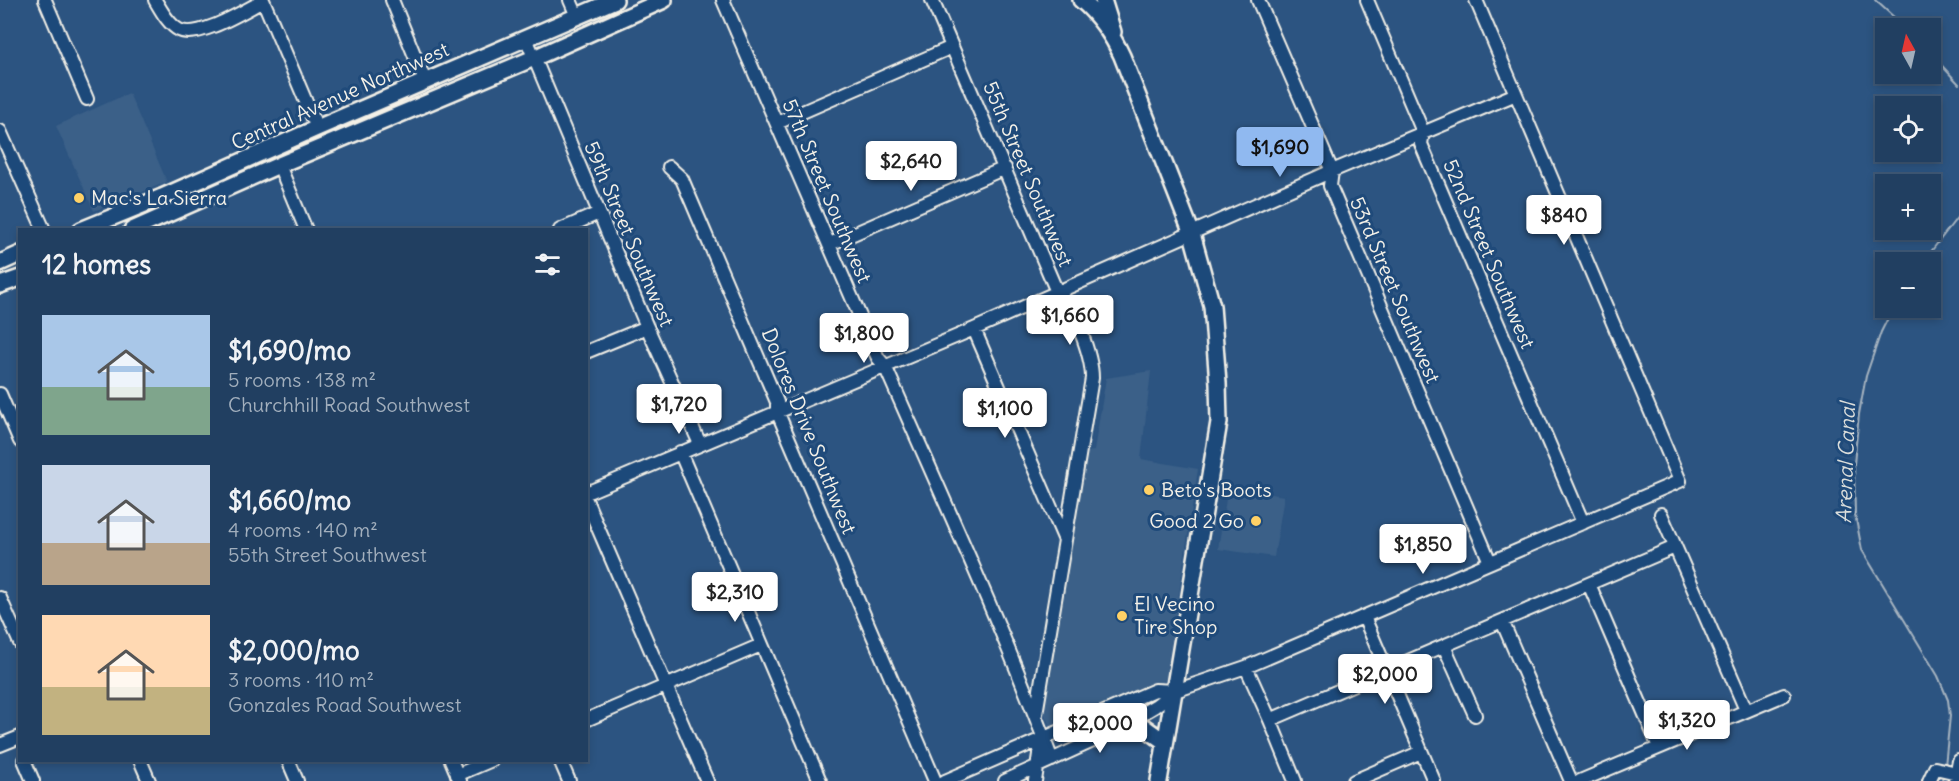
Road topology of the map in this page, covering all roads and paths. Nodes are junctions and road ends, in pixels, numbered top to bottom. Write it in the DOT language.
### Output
graph roads {
  1 [pos="45,0"];
  2 [pos="155,0"];
  3 [pos="392,0"];
  4 [pos="570,0"];
  5 [pos="615,0"];
  6 [pos="664,0"];
  7 [pos="723,0"];
  8 [pos="932,0"];
  9 [pos="1081,0"];
  10 [pos="1103,0"];
  11 [pos="1258,0"];
  12 [pos="1367,0"];
  13 [pos="1476,0"];
  14 [pos="263,1"];
  15 [pos="577,16"];
  16 [pos="526,38"];
  17 [pos="952,47"];
  18 [pos="1119,49"];
  19 [pos="534,58"];
  20 [pos="425,81"];
  21 [pos="1516,94"];
  22 [pos="87,99"];
  23 [pos="777,123"];
  24 [pos="317,128"];
  25 [pos="0,131"];
  26 [pos="1423,132"];
  27 [pos="279,165"];
  28 [pos="669,166"];
  29 [pos="1005,168"];
  30 [pos="1332,171"];
  31 [pos="599,213"];
  32 [pos="43,228"];
  33 [pos="86,228"];
  34 [pos="137,228"];
  35 [pos="305,228"];
  36 [pos="565,228"];
  37 [pos="1192,234"];
  38 [pos="830,244"];
  39 [pos="18,255"];
  40 [pos="0,262"];
  41 [pos="18,279"];
  42 [pos="0,285"];
  43 [pos="1057,292"];
  44 [pos="647,327"];
  45 [pos="974,328"];
  46 [pos="588,351"];
  47 [pos="885,366"];
  48 [pos="0,394"];
  49 [pos="777,411"];
  50 [pos="18,436"];
  51 [pos="700,444"];
  52 [pos="680,452"];
  53 [pos="588,491"];
  54 [pos="588,505"];
  55 [pos="1661,514"];
  56 [pos="1583,523"];
  57 [pos="1064,538"];
  58 [pos="1675,547"];
  59 [pos="1490,562"];
  60 [pos="1589,584"];
  61 [pos="0,598"];
  62 [pos="1364,616"];
  63 [pos="1502,621"];
  64 [pos="18,638"];
  65 [pos="761,645"];
  66 [pos="1444,646"];
  67 [pos="1245,667"];
  68 [pos="1386,670"];
  69 [pos="666,686"];
  70 [pos="1175,691"];
  71 [pos="1784,694"];
  72 [pos="1746,710"];
  73 [pos="1036,715"];
  74 [pos="1475,715"];
  75 [pos="588,719"];
  76 [pos="1270,720"];
  77 [pos="1123,725"];
  78 [pos="1042,740"];
  79 [pos="18,742"];
  80 [pos="1166,742"];
  81 [pos="0,745"];
  82 [pos="1659,747"];
  83 [pos="1421,752"];
  84 [pos="1052,760"];
  85 [pos="25,762"];
  86 [pos="141,762"];
  87 [pos="289,762"];
  88 [pos="452,762"];
  89 [pos="488,762"];
  90 [pos="561,762"];
  91 [pos="1038,768"];
  92 [pos="1956,772"];
  93 [pos="1291,777"];
  94 [pos="459,778"];
  95 [pos="33,781"];
  96 [pos="149,781"];
  97 [pos="297,781"];
  98 [pos="569,781"];
  99 [pos="707,781"];
  100 [pos="820,781"];
  101 [pos="935,781"];
  102 [pos="945,781"];
  103 [pos="1005,781"];
  104 [pos="1035,781"];
  105 [pos="1159,781"];
  106 [pos="1354,781"];
  107 [pos="1434,781"];
  108 [pos="1571,781"];
  109 [pos="1580,781"];
  110 [pos="1929,781"];
  1 -- 22 [label="street"];
  2 -- 14 [label="street"];
  3 -- 20 [label="street"];
  4 -- 15 [label="street"];
  5 -- 15 [label="main road, Central Avenue Northwest"];
  6 -- 19 [label="main road"];
  7 -- 23 [label="street, 57th Street Southwest"];
  8 -- 17 [label="street, 55th Street Southwest"];
  9 -- 18 [label="main road"];
  10 -- 18 [label="main road"];
  11 -- 30 [label="street, 53rd Street Southwest"];
  12 -- 26 [label="street, 52nd Street Southwest"];
  13 -- 21 [label="street"];
  14 -- 24 [label="street"];
  15 -- 16 [label="main road, Central Avenue Northwest"];
  16 -- 19 [label="street, 59th Street Southwest"];
  16 -- 20 [label="main road, Central Avenue Northwest"];
  17 -- 23 [label="street"];
  17 -- 29 [label="street, 55th Street Southwest"];
  18 -- 37 [label="main road"];
  19 -- 27 [label="main road"];
  19 -- 31 [label="street, 59th Street Southwest"];
  20 -- 24 [label="main road, Central Avenue Northwest"];
  21 -- 26 [label="street"];
  21 -- 56 [label="street"];
  23 -- 38 [label="street, 57th Street Southwest"];
  24 -- 33 [label="main road, Central Avenue Northwest"];
  25 -- 32 [label="street"];
  26 -- 30 [label="street"];
  26 -- 56 [label="street, 52nd Street Southwest"];
  27 -- 34 [label="main road"];
  27 -- 35 [label="street"];
  28 -- 49 [label="street, Dolores Drive Southwest"];
  29 -- 38 [label="street"];
  29 -- 43 [label="street, 55th Street Southwest"];
  30 -- 37 [label="street"];
  30 -- 59 [label="street, 53rd Street Southwest"];
  31 -- 36 [label="street"];
  31 -- 44 [label="street, 59th Street Southwest"];
  37 -- 43 [label="street"];
  37 -- 70 [label="main road"];
  38 -- 47 [label="street, 57th Street Southwest"];
  39 -- 40 [label="main road"];
  41 -- 42 [label="main road"];
  43 -- 45 [label="street"];
  43 -- 57 [label="street, 55th Street Southwest"];
  44 -- 46 [label="street"];
  44 -- 51 [label="street, 59th Street Southwest"];
  45 -- 47 [label="street"];
  45 -- 57 [label="street"];
  47 -- 49 [label="street"];
  47 -- 73 [label="street, 57th Street Southwest"];
  48 -- 50 [label="street"];
  49 -- 51 [label="street"];
  49 -- 101 [label="street, Dolores Drive Southwest"];
  51 -- 52 [label="street"];
  52 -- 53 [label="street"];
  52 -- 65 [label="street"];
  54 -- 69 [label="street"];
  55 -- 58 [label="street"];
  56 -- 59 [label="street"];
  57 -- 73 [label="street, 55th Street Southwest"];
  58 -- 60 [label="street"];
  58 -- 72 [label="street"];
  59 -- 62 [label="street"];
  60 -- 63 [label="street"];
  60 -- 82 [label="street"];
  61 -- 64 [label="street"];
  62 -- 67 [label="street"];
  62 -- 68 [label="street"];
  63 -- 66 [label="street"];
  63 -- 108 [label="street"];
  65 -- 69 [label="street"];
  65 -- 100 [label="street"];
  66 -- 68 [label="street"];
  66 -- 74 [label="street"];
  67 -- 70 [label="street"];
  67 -- 76 [label="street"];
  68 -- 76 [label="street"];
  68 -- 83 [label="street"];
  69 -- 75 [label="street"];
  69 -- 99 [label="street"];
  70 -- 77 [label="street"];
  70 -- 78 [label="street"];
  70 -- 80 [label="main road"];
  71 -- 72 [label="street"];
  72 -- 82 [label="street"];
  73 -- 78 [label="street, 57th Street Southwest"];
  76 -- 93 [label="street"];
  77 -- 80 [label="main road"];
  77 -- 84 [label="street"];
  78 -- 84 [label="street, 57th Street Southwest"];
  78 -- 91 [label="street"];
  78 -- 102 [label="street"];
  79 -- 81 [label="street"];
  80 -- 105 [label="main road"];
  82 -- 109 [label="street"];
  83 -- 106 [label="street"];
  83 -- 107 [label="street"];
  84 -- 91 [label="street"];
  85 -- 95 [label="street"];
  86 -- 96 [label="street"];
  87 -- 97 [label="street"];
  88 -- 94 [label="street"];
  89 -- 94 [label="street"];
  90 -- 98 [label="street"];
  91 -- 103 [label="street"];
  91 -- 104 [label="street"];
  92 -- 110 [label="street"];
}
